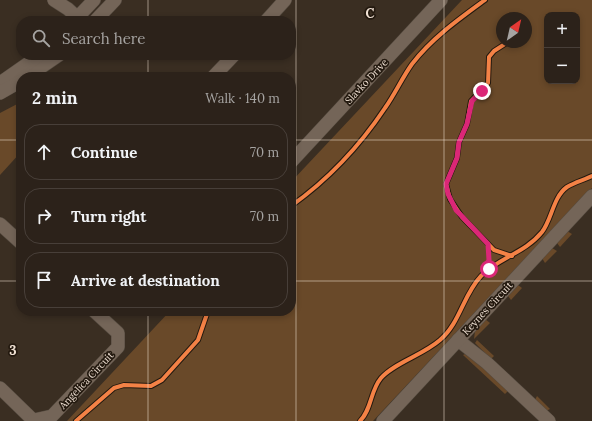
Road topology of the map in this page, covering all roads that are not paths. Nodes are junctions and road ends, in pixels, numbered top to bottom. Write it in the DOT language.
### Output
graph roads {
  1 [pos="54,0"];
  2 [pos="94,0"];
  3 [pos="115,0"];
  4 [pos="286,0"];
  5 [pos="441,0"];
  6 [pos="73,16"];
  7 [pos="80,16"];
  8 [pos="100,16"];
  9 [pos="271,16"];
  10 [pos="37,60"];
  11 [pos="51,60"];
  12 [pos="229,60"];
  13 [pos="29,72"];
  14 [pos="32,72"];
  15 [pos="218,72"];
  16 [pos="16,79"];
  17 [pos="16,82"];
  18 [pos="0,83"];
  19 [pos="0,92"];
  20 [pos="296,157"];
  21 [pos="592,196"];
  22 [pos="0,224"];
  23 [pos="16,234"];
  24 [pos="99,316"];
  25 [pos="460,337"];
  26 [pos="0,388"];
  27 [pos="34,420"];
  28 [pos="383,421"];
  29 [pos="549,421"];
  1 -- 6 [label="street"];
  2 -- 7 [label="street"];
  3 -- 8 [label="street"];
  4 -- 9 [label="street"];
  5 -- 20 [label="street, Slavko Drive"];
  10 -- 13 [label="street"];
  11 -- 14 [label="street"];
  12 -- 15 [label="street"];
  16 -- 18 [label="street"];
  17 -- 19 [label="street"];
  21 -- 25 [label="street, Keynes Circuit"];
  22 -- 23 [label="street"];
  24 -- 27 [label="street, Angelica Circuit"];
  25 -- 28 [label="street, Keynes Circuit"];
  25 -- 29 [label="street"];
  26 -- 27 [label="street"];
}
